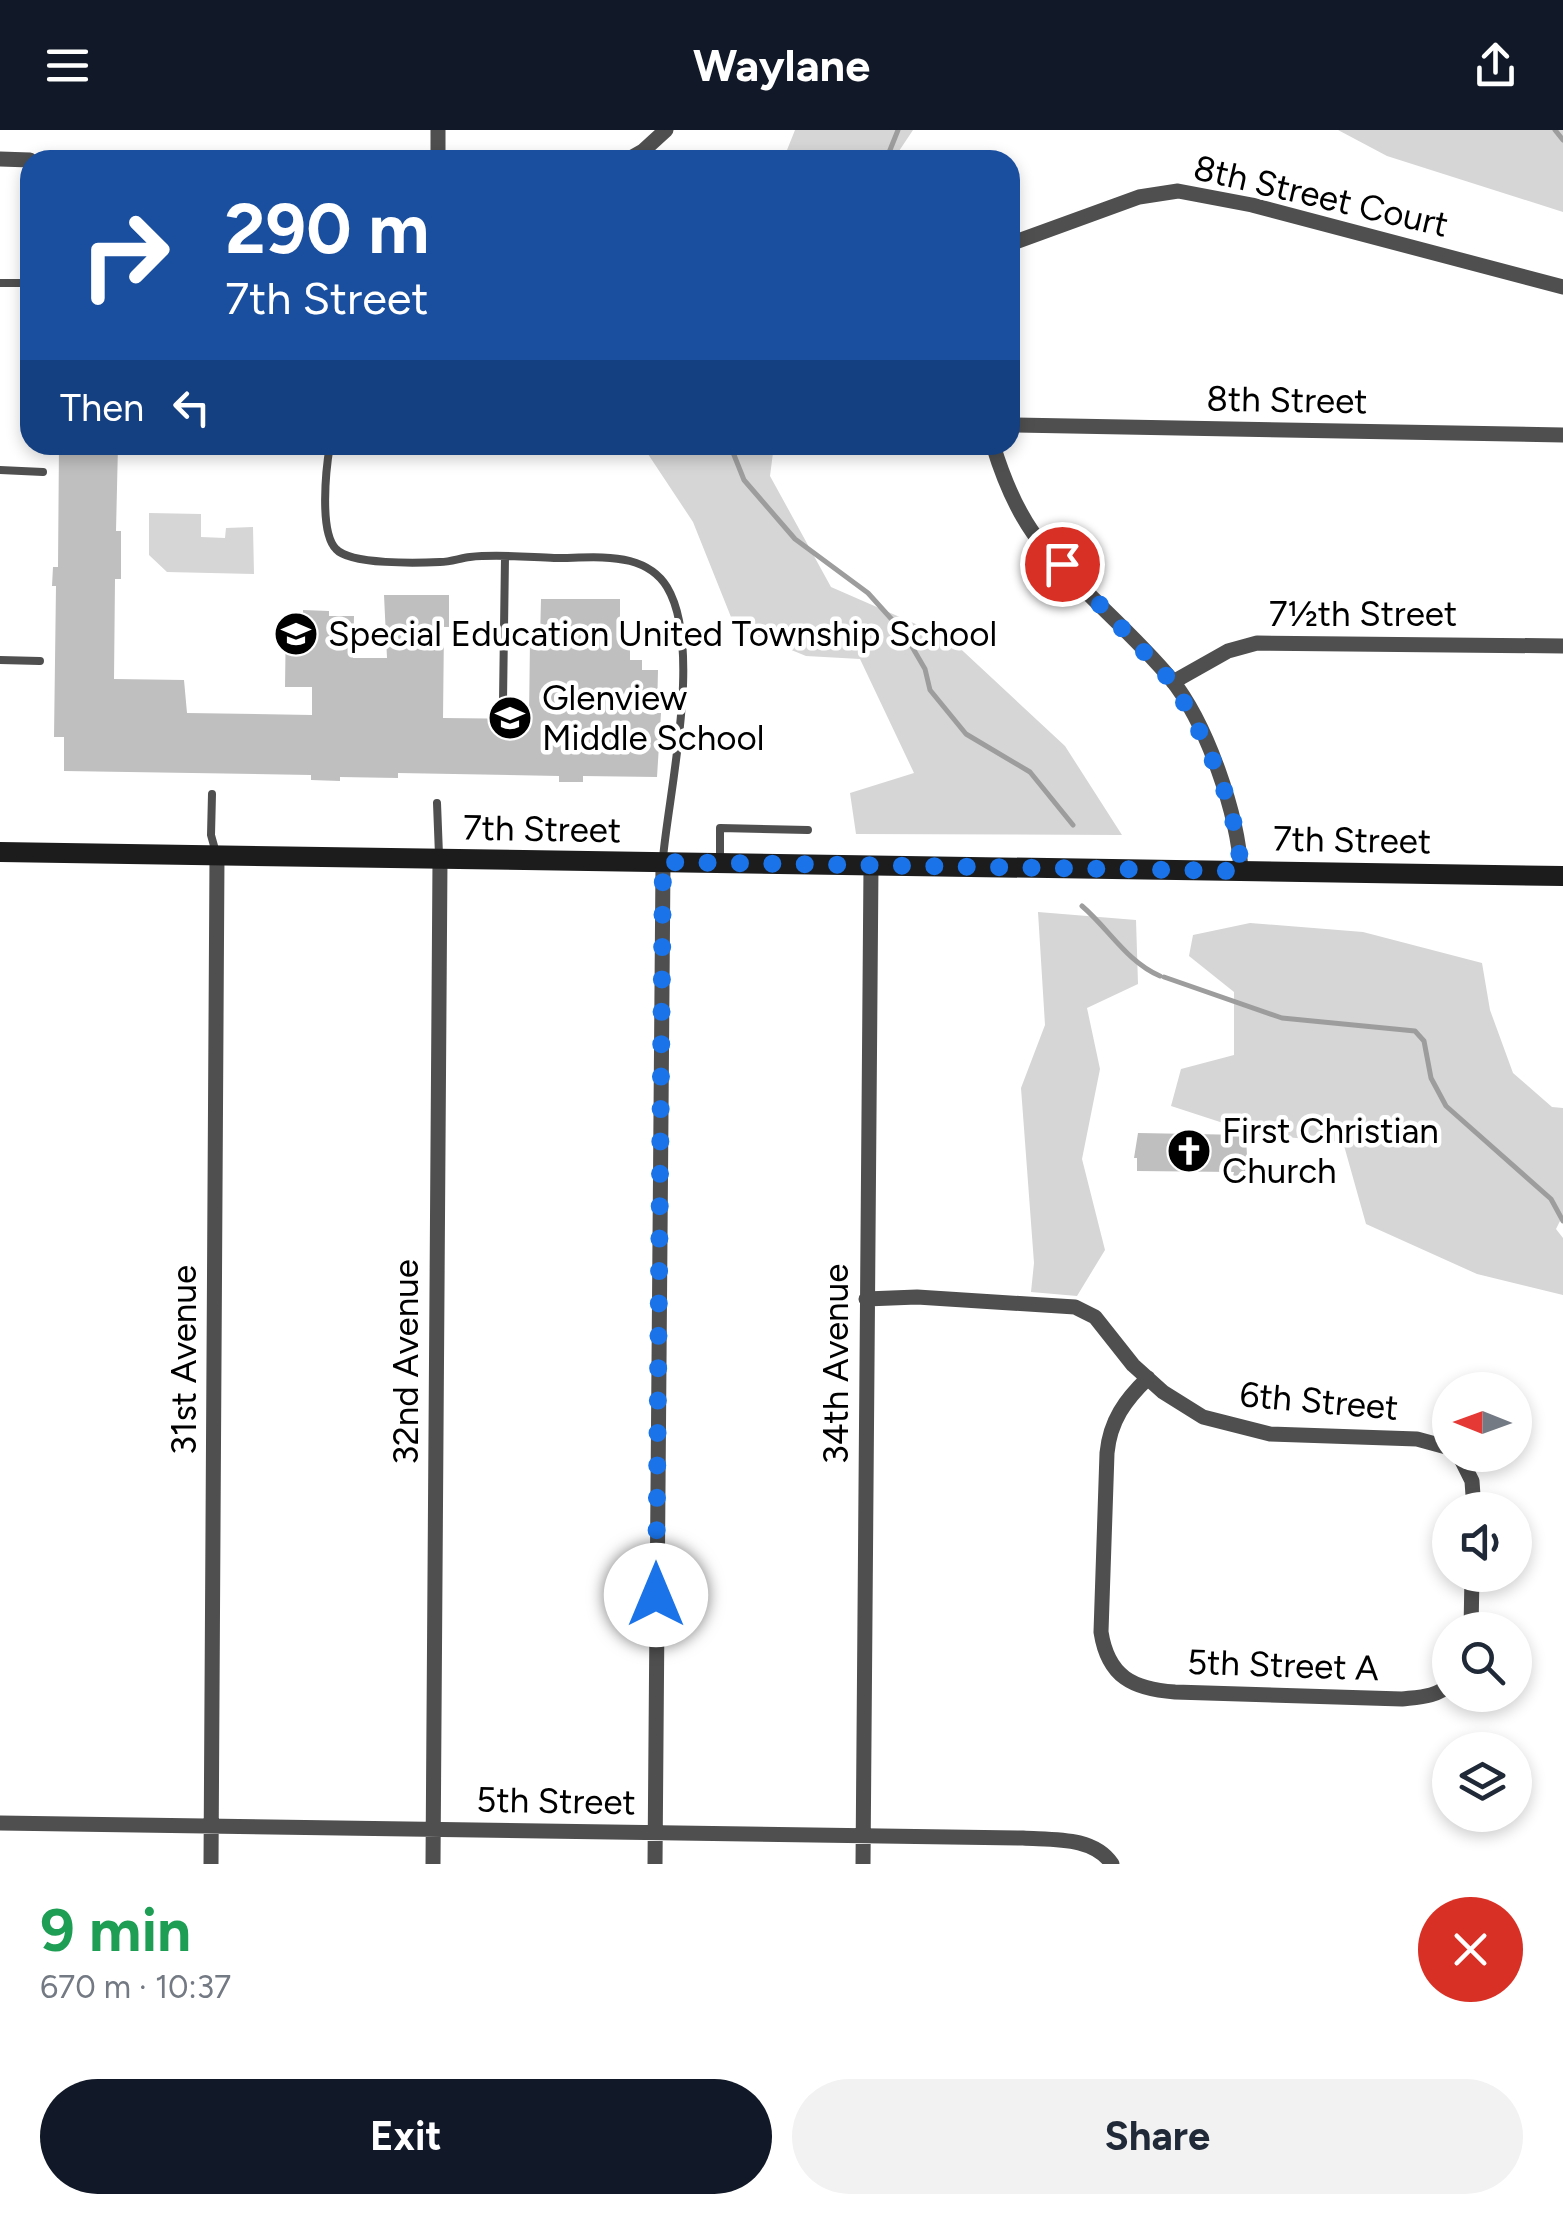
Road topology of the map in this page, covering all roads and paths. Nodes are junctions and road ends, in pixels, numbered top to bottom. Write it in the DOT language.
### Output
graph roads {
  1 [pos="666,130"];
  2 [pos="641,150"];
  3 [pos="1020,240"];
  4 [pos="1563,286"];
  5 [pos="1020,425"];
  6 [pos="1563,434"];
  7 [pos="330,455"];
  8 [pos="996,455"];
  9 [pos="0,470"];
  10 [pos="43,472"];
  11 [pos="506,557"];
  12 [pos="1563,646"];
  13 [pos="0,660"];
  14 [pos="40,661"];
  15 [pos="1172,682"];
  16 [pos="504,701"];
  17 [pos="212,794"];
  18 [pos="437,803"];
  19 [pos="808,830"];
  20 [pos="0,852"];
  21 [pos="217,856"];
  22 [pos="440,860"];
  23 [pos="663,862"];
  24 [pos="720,863"];
  25 [pos="870,865"];
  26 [pos="1241,871"];
  27 [pos="1563,876"];
  28 [pos="866,1299"];
  29 [pos="1148,1378"];
  30 [pos="1432,1443"];
  31 [pos="1432,1692"];
  32 [pos="0,1823"];
  33 [pos="211,1828"];
  34 [pos="433,1830"];
  35 [pos="656,1833"];
  36 [pos="863,1838"];
  37 [pos="1109,1860"];
  38 [pos="211,1864"];
  39 [pos="433,1864"];
  40 [pos="655,1864"];
  41 [pos="862,1864"];
  1 -- 2 [label="street"];
  3 -- 4 [label="street, 8th Street Court"];
  5 -- 6 [label="street, 8th Street"];
  7 -- 11 [label="lane"];
  8 -- 15 [label="street"];
  9 -- 10 [label="lane"];
  11 -- 16 [label="lane"];
  11 -- 23 [label="lane"];
  12 -- 15 [label="street, 7½th Street"];
  13 -- 14 [label="lane"];
  15 -- 26 [label="street"];
  17 -- 21 [label="lane"];
  18 -- 22 [label="lane"];
  19 -- 24 [label="lane"];
  20 -- 21 [label="main road, 7th Street"];
  21 -- 22 [label="main road, 7th Street"];
  21 -- 33 [label="street, 31st Avenue"];
  22 -- 23 [label="main road, 7th Street"];
  22 -- 34 [label="street, 32nd Avenue"];
  23 -- 24 [label="main road, 7th Street"];
  23 -- 35 [label="street"];
  24 -- 25 [label="main road, 7th Street"];
  25 -- 26 [label="main road, 7th Street"];
  25 -- 28 [label="street, 34th Avenue"];
  26 -- 27 [label="main road, 7th Street"];
  28 -- 29 [label="street, 6th Street"];
  28 -- 36 [label="street, 34th Avenue"];
  29 -- 30 [label="street, 6th Street"];
  29 -- 31 [label="street, 5th Street A"];
  32 -- 33 [label="street, 5th Street"];
  33 -- 34 [label="street, 5th Street"];
  33 -- 38 [label="street, 31st Avenue"];
  34 -- 35 [label="street, 5th Street"];
  34 -- 39 [label="street, 32nd Avenue"];
  35 -- 36 [label="street, 5th Street"];
  35 -- 40 [label="street"];
  36 -- 37 [label="street, 5th Street"];
  36 -- 41 [label="street, 34th Avenue"];
}
